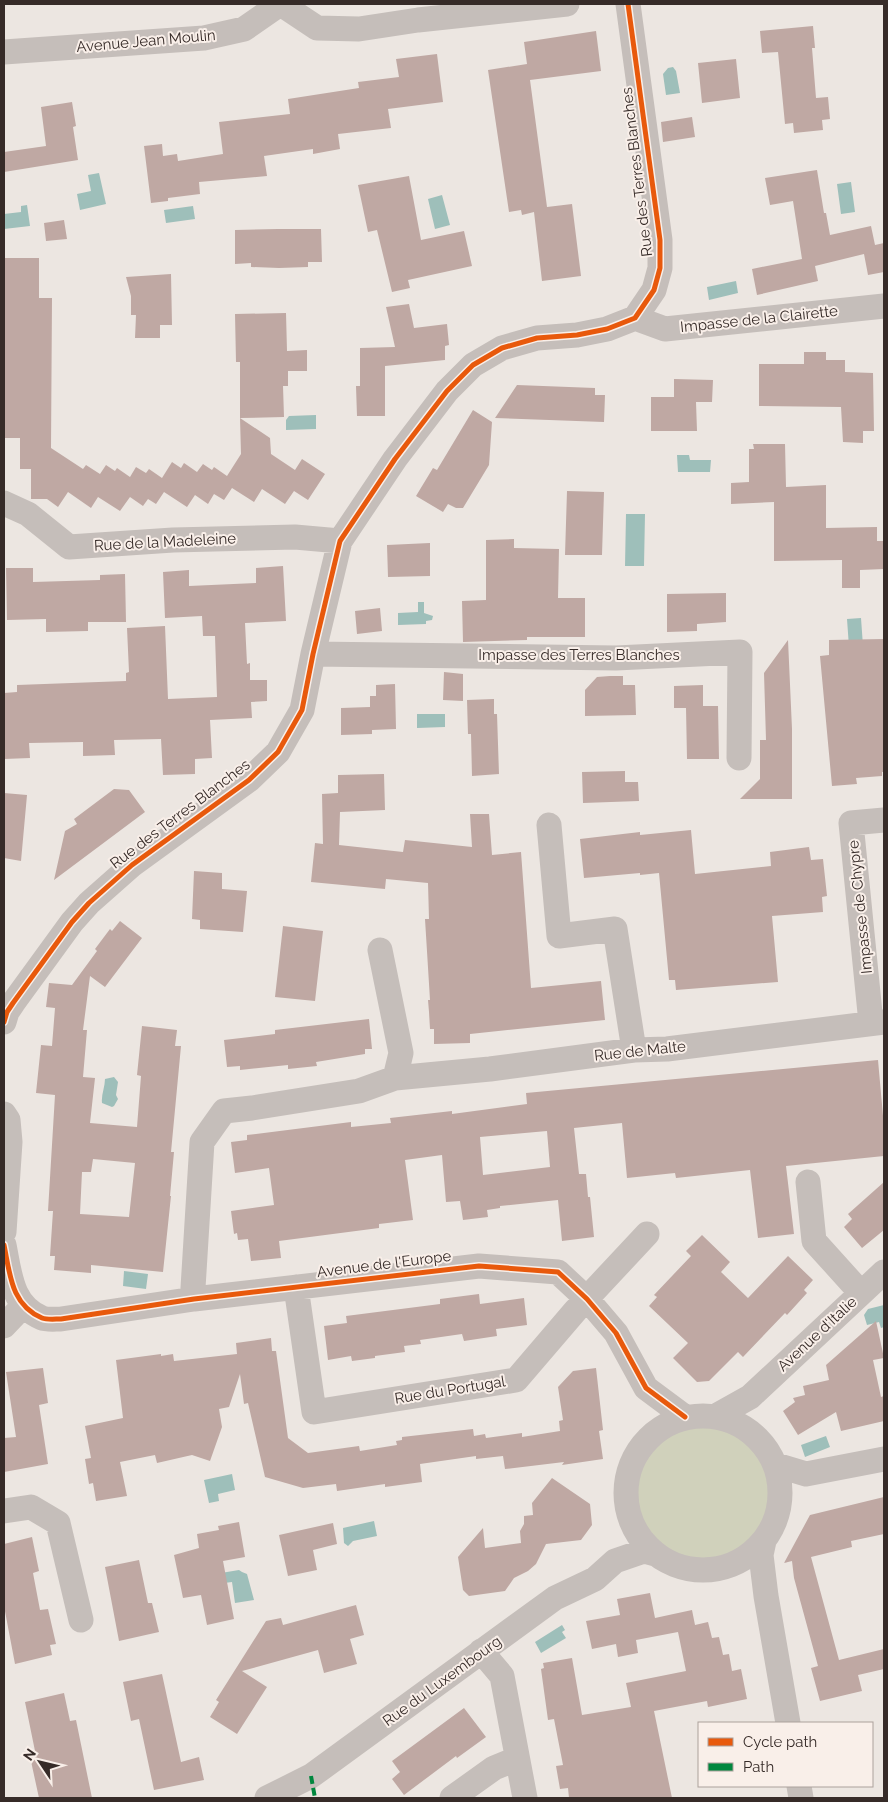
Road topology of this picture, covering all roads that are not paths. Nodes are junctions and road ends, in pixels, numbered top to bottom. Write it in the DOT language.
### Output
graph roads {
  1 [pos="280,4"];
  2 [pos="567,4"];
  3 [pos="628,4"];
  4 [pos="4,52"];
  5 [pos="884,306"];
  6 [pos="635,318"];
  7 [pos="4,503"];
  8 [pos="340,541"];
  9 [pos="313,654"];
  10 [pos="739,758"];
  11 [pos="884,820"];
  12 [pos="549,825"];
  13 [pos="380,950"];
  14 [pos="4,1022"];
  15 [pos="878,1022"];
  16 [pos="634,1050"];
  17 [pos="394,1078"];
  18 [pos="4,1114"];
  19 [pos="808,1182"];
  20 [pos="4,1232"];
  21 [pos="647,1234"];
  22 [pos="4,1245"];
  23 [pos="884,1272"];
  24 [pos="296,1287"];
  25 [pos="861,1293"];
  26 [pos="587,1298"];
  27 [pos="194,1299"];
  28 [pos="23,1306"];
  29 [pos="4,1326"];
  30 [pos="646,1388"];
  31 [pos="750,1397"];
  32 [pos="716,1416"];
  33 [pos="685,1417"];
  34 [pos="752,1432"];
  35 [pos="643,1444"];
  36 [pos="884,1459"];
  37 [pos="776,1465"];
  38 [pos="806,1474"];
  39 [pos="780,1504"];
  40 [pos="4,1511"];
  41 [pos="630,1520"];
  42 [pos="764,1542"];
  43 [pos="655,1554"];
  44 [pos="615,1561"];
  45 [pos="732,1565"];
  46 [pos="766,1596"];
  47 [pos="81,1620"];
  48 [pos="481,1651"];
  49 [pos="788,1722"];
  50 [pos="516,1759"];
  51 [pos="267,1798"];
  52 [pos="452,1798"];
  53 [pos="525,1798"];
  1 -- 2 [label="street"];
  1 -- 4 [label="street, Avenue Jean Moulin"];
  3 -- 6 [label="street, Rue des Terres Blanches"];
  5 -- 6 [label="street, Impasse de la Clairette"];
  6 -- 8 [label="street, Rue des Terres Blanches"];
  7 -- 8 [label="street, Rue de la Madeleine"];
  8 -- 9 [label="street, Rue des Terres Blanches"];
  9 -- 10 [label="street, Impasse des Terres Blanches"];
  9 -- 14 [label="street, Rue des Terres Blanches"];
  11 -- 15 [label="street, Impasse de Chypre"];
  12 -- 16 [label="street"];
  13 -- 17 [label="street"];
  15 -- 16 [label="street, Rue de Malte"];
  16 -- 17 [label="street, Rue de Malte"];
  17 -- 27 [label="street, Rue de Malte"];
  18 -- 20 [label="street"];
  19 -- 25 [label="street"];
  21 -- 26 [label="street, Rue du Portugal"];
  22 -- 28 [label="street"];
  23 -- 25 [label="street, Avenue d'Italie"];
  24 -- 26 [label="street, Avenue de l'Europe"];
  24 -- 26 [label="street, Rue du Portugal"];
  24 -- 27 [label="street, Avenue de l'Europe"];
  25 -- 31 [label="street, Avenue d'Italie"];
  26 -- 30 [label="street, Avenue de l'Europe"];
  27 -- 28 [label="street, Avenue de l'Europe"];
  28 -- 29 [label="street"];
  30 -- 33 [label="street, Avenue de l'Europe"];
  30 -- 35 [label="street, Avenue de l'Europe"];
  31 -- 32 [label="street, Avenue d'Italie"];
  31 -- 34 [label="street"];
  32 -- 33 [label="street"];
  32 -- 34 [label="street"];
  33 -- 35 [label="street"];
  34 -- 37 [label="street"];
  35 -- 41 [label="street"];
  36 -- 38 [label="street"];
  37 -- 38 [label="street"];
  37 -- 39 [label="street"];
  38 -- 39 [label="street"];
  39 -- 42 [label="street"];
  40 -- 47 [label="street"];
  41 -- 43 [label="street"];
  41 -- 44 [label="street, Rue du Luxembourg"];
  42 -- 45 [label="street"];
  42 -- 46 [label="street"];
  43 -- 44 [label="street, Rue du Luxembourg"];
  43 -- 45 [label="street"];
  44 -- 48 [label="street, Rue du Luxembourg"];
  45 -- 46 [label="street"];
  46 -- 49 [label="street"];
  48 -- 50 [label="street"];
  48 -- 51 [label="street, Rue du Luxembourg"];
  50 -- 52 [label="street"];
  50 -- 53 [label="street"];
}
